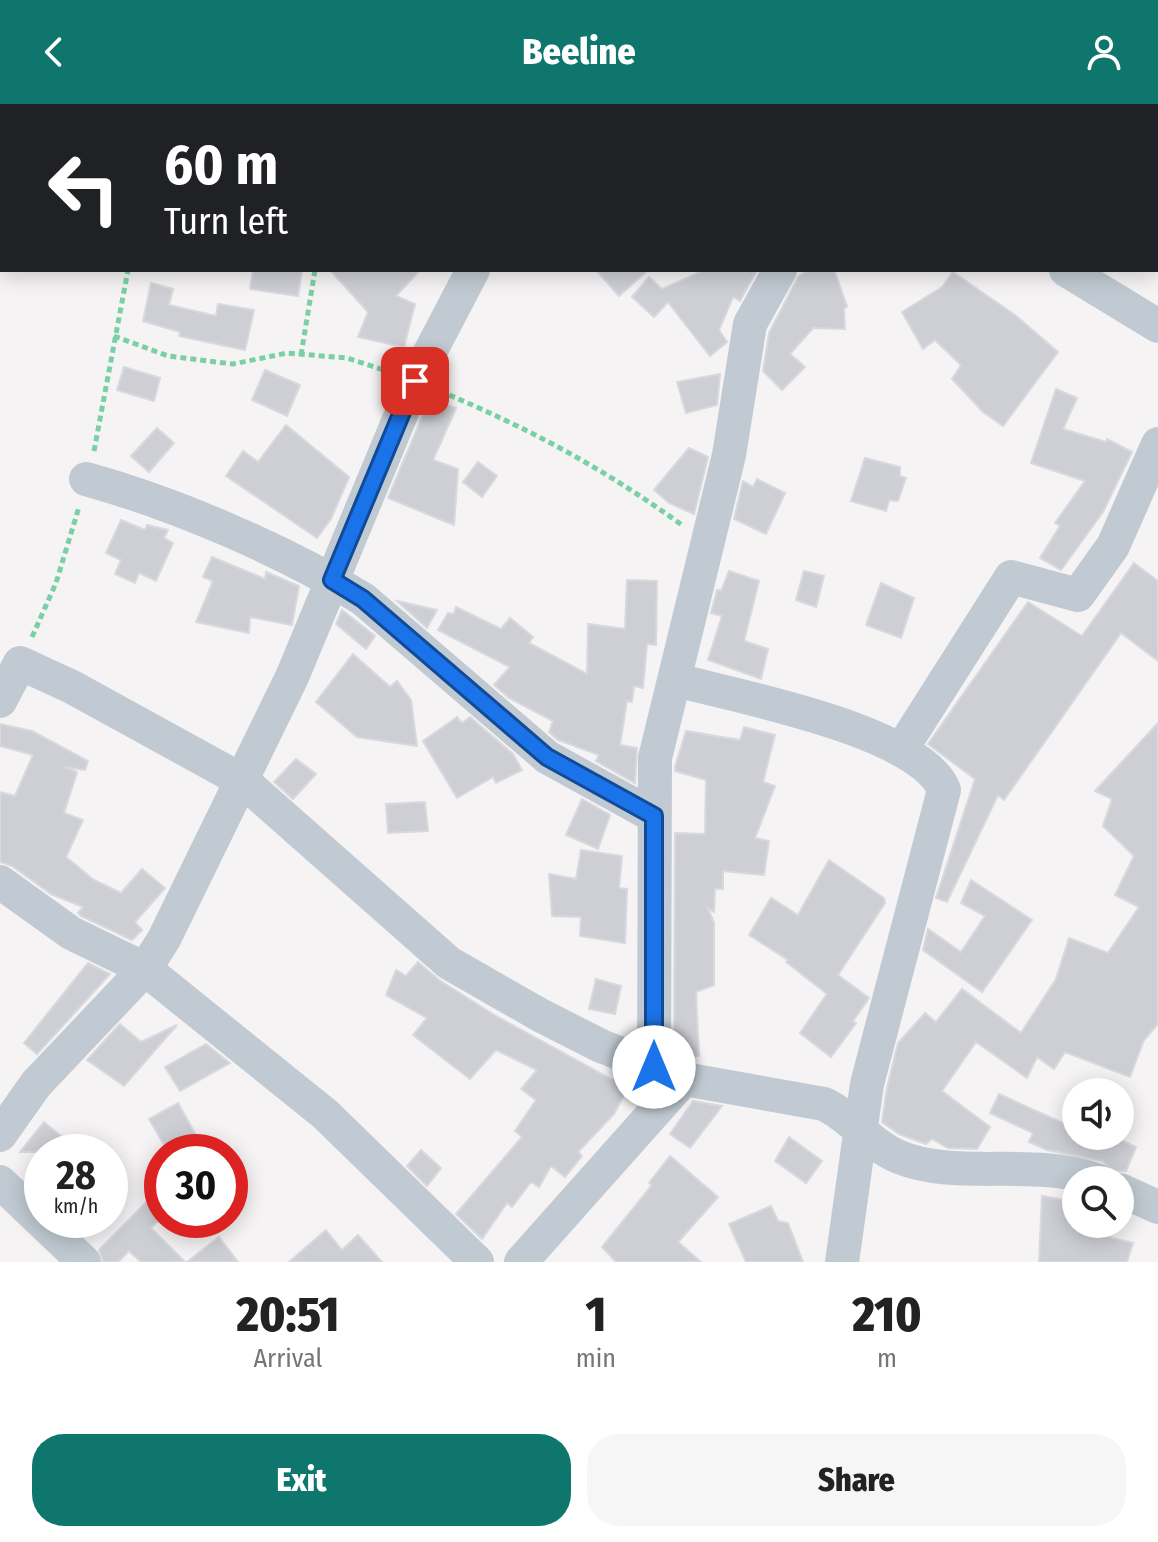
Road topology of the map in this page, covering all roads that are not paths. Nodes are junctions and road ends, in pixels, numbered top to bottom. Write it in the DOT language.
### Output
graph roads {
  1 [pos="472,272"];
  2 [pos="779,272"];
  3 [pos="1069,272"];
  4 [pos="1158,326"];
  5 [pos="1158,444"];
  6 [pos="86,479"];
  7 [pos="332,580"];
  8 [pos="676,680"];
  9 [pos="0,701"];
  10 [pos="901,750"];
  11 [pos="243,781"];
  12 [pos="654,816"];
  13 [pos="0,882"];
  14 [pos="145,969"];
  15 [pos="669,1073"];
  16 [pos="861,1131"];
  17 [pos="0,1135"];
  18 [pos="1062,1170"];
  19 [pos="0,1182"];
  20 [pos="1134,1196"];
  21 [pos="1158,1207"];
  22 [pos="84,1262"];
  23 [pos="477,1262"];
  24 [pos="521,1262"];
  25 [pos="842,1262"];
  1 -- 7 [label="street"];
  2 -- 8 [label="street"];
  3 -- 4 [label="street"];
  5 -- 10 [label="street"];
  6 -- 7 [label="street"];
  7 -- 11 [label="street"];
  7 -- 12 [label="street"];
  8 -- 10 [label="street"];
  8 -- 12 [label="street"];
  9 -- 11 [label="street"];
  10 -- 16 [label="street"];
  11 -- 14 [label="street"];
  11 -- 15 [label="street"];
  12 -- 15 [label="street"];
  13 -- 14 [label="street"];
  14 -- 17 [label="street"];
  14 -- 23 [label="street"];
  15 -- 16 [label="street"];
  15 -- 24 [label="street"];
  16 -- 18 [label="street"];
  16 -- 25 [label="street"];
  19 -- 22 [label="street"];
  20 -- 21 [label="street"];
}
